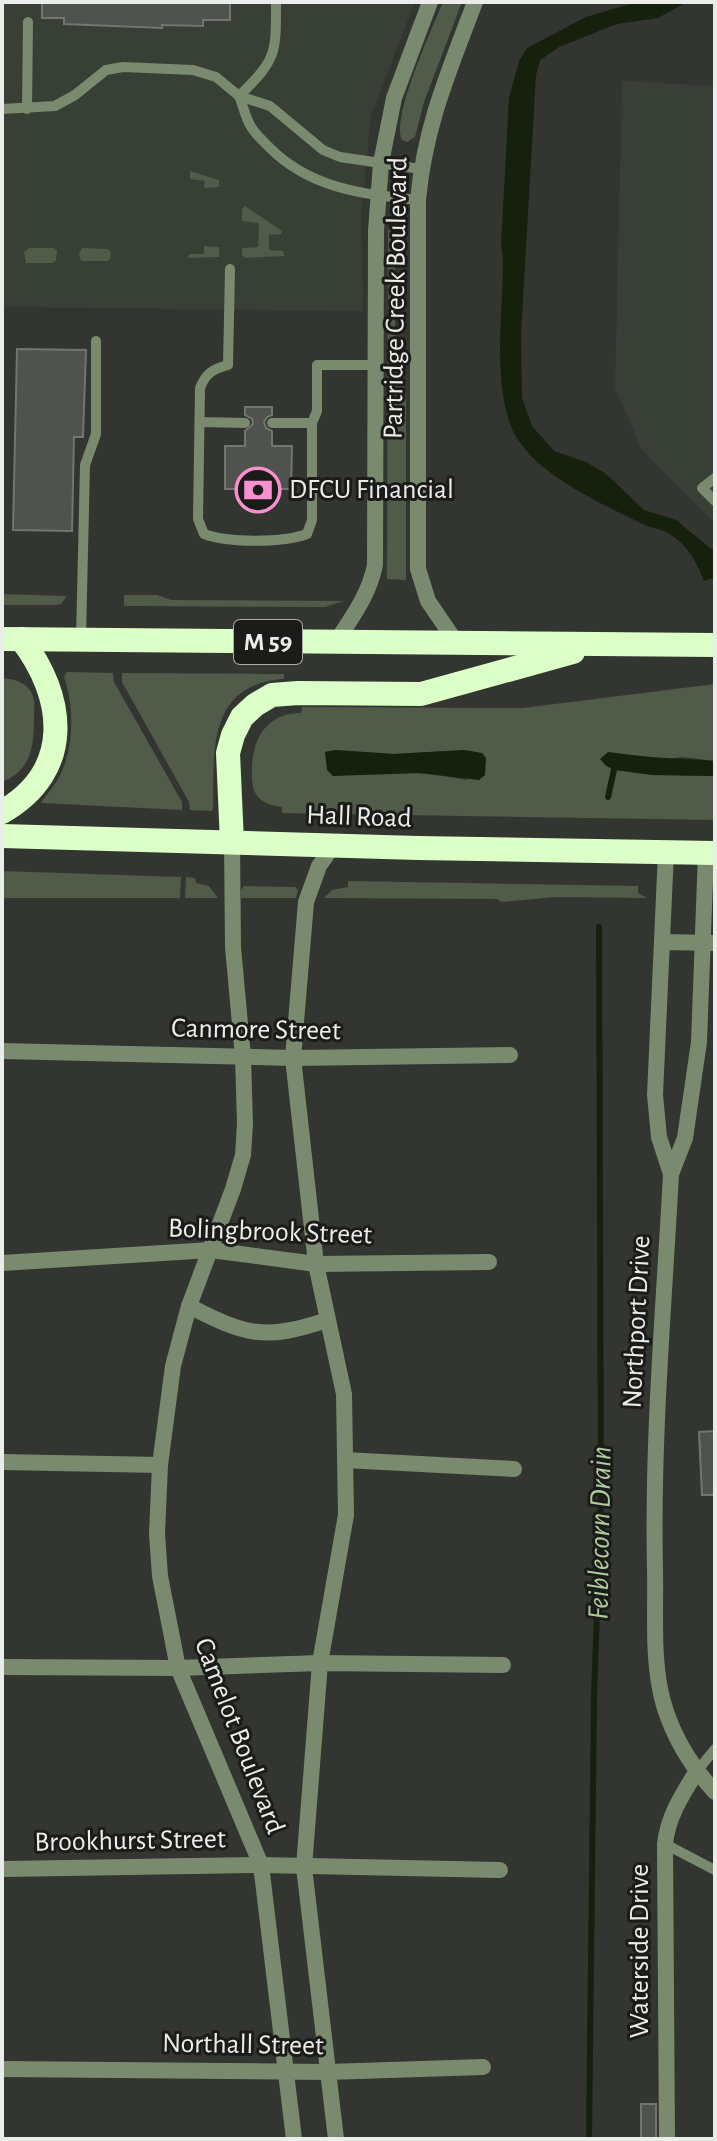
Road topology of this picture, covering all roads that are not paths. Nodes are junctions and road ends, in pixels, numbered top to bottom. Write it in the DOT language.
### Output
graph roads {
  1 [pos="276,2"];
  2 [pos="430,2"];
  3 [pos="475,2"];
  4 [pos="28,22"];
  5 [pos="239,96"];
  6 [pos="2,109"];
  7 [pos="27,109"];
  8 [pos="381,163"];
  9 [pos="421,169"];
  10 [pos="378,195"];
  11 [pos="418,200"];
  12 [pos="230,269"];
  13 [pos="96,341"];
  14 [pos="375,365"];
  15 [pos="200,422"];
  16 [pos="245,423"];
  17 [pos="272,423"];
  18 [pos="312,423"];
  19 [pos="715,478"];
  20 [pos="715,501"];
  21 [pos="12,639"];
  22 [pos="81,640"];
  23 [pos="336,642"];
  24 [pos="456,642"];
  25 [pos="598,645"];
  26 [pos="715,645"];
  27 [pos="2,812"];
  28 [pos="2,836"];
  29 [pos="232,842"];
  30 [pos="333,846"];
  31 [pos="666,852"];
  32 [pos="711,853"];
  33 [pos="662,942"];
  34 [pos="710,943"];
  35 [pos="2,1051"];
  36 [pos="510,1055"];
  37 [pos="243,1057"];
  38 [pos="293,1058"];
  39 [pos="671,1174"];
  40 [pos="211,1250"];
  41 [pos="489,1262"];
  42 [pos="2,1263"];
  43 [pos="316,1264"];
  44 [pos="189,1306"];
  45 [pos="327,1320"];
  46 [pos="345,1460"];
  47 [pos="2,1462"];
  48 [pos="160,1465"];
  49 [pos="514,1469"];
  50 [pos="320,1663"];
  51 [pos="503,1665"];
  52 [pos="2,1667"];
  53 [pos="178,1668"];
  54 [pos="715,1749"];
  55 [pos="697,1771"];
  56 [pos="715,1792"];
  57 [pos="665,1844"];
  58 [pos="261,1865"];
  59 [pos="304,1867"];
  60 [pos="2,1869"];
  61 [pos="500,1870"];
  62 [pos="715,1870"];
  63 [pos="483,2067"];
  64 [pos="2,2069"];
  65 [pos="287,2070"];
  66 [pos="327,2072"];
  67 [pos="294,2139"];
  68 [pos="336,2139"];
  69 [pos="667,2139"];
  1 -- 5 [label="lane"];
  2 -- 8 [label="street, Partridge Creek Boulevard"];
  3 -- 9 [label="street, Partridge Creek Boulevard"];
  4 -- 7 [label="lane"];
  5 -- 7 [label="lane"];
  5 -- 8 [label="lane"];
  5 -- 10 [label="lane"];
  6 -- 7 [label="lane"];
  8 -- 9 [label="lane"];
  8 -- 10 [label="street, Partridge Creek Boulevard"];
  9 -- 11 [label="street, Partridge Creek Boulevard"];
  10 -- 11 [label="lane"];
  10 -- 14 [label="street, Partridge Creek Boulevard"];
  11 -- 24 [label="street, Partridge Creek Boulevard"];
  12 -- 15 [label="lane"];
  13 -- 22 [label="lane"];
  14 -- 18 [label="lane"];
  14 -- 23 [label="street, Partridge Creek Boulevard"];
  15 -- 16 [label="lane"];
  15 -- 18 [label="lane"];
  17 -- 18 [label="lane"];
  19 -- 20 [label="lane"];
  21 -- 22 [label="highway, M 59"];
  21 -- 27 [label="highway"];
  22 -- 23 [label="highway, M 59"];
  23 -- 24 [label="highway, M 59"];
  24 -- 25 [label="highway, M 59"];
  25 -- 26 [label="highway, M 59"];
  25 -- 29 [label="highway"];
  28 -- 29 [label="highway, Hall Road"];
  29 -- 30 [label="highway, Hall Road"];
  29 -- 37 [label="street, Camelot Boulevard"];
  30 -- 31 [label="highway, Hall Road"];
  30 -- 38 [label="street, Camelot Boulevard"];
  31 -- 32 [label="highway, Hall Road"];
  31 -- 33 [label="street, Northport Drive"];
  32 -- 34 [label="street, Northport Drive"];
  33 -- 34 [label="street"];
  33 -- 39 [label="street, Northport Drive"];
  34 -- 39 [label="street, Northport Drive"];
  35 -- 37 [label="street, Canmore Street"];
  36 -- 38 [label="street, Canmore Street"];
  37 -- 38 [label="street, Canmore Street"];
  37 -- 40 [label="street, Camelot Boulevard"];
  38 -- 43 [label="street, Camelot Boulevard"];
  39 -- 55 [label="street, Northport Drive"];
  40 -- 42 [label="street, Bolingbrook Street"];
  40 -- 43 [label="street, Bolingbrook Street"];
  40 -- 44 [label="street, Camelot Boulevard"];
  41 -- 43 [label="street, Bolingbrook Street"];
  43 -- 45 [label="street, Camelot Boulevard"];
  44 -- 45 [label="street"];
  44 -- 48 [label="street, Camelot Boulevard"];
  45 -- 46 [label="street, Camelot Boulevard"];
  46 -- 49 [label="street"];
  46 -- 50 [label="street, Camelot Boulevard"];
  47 -- 48 [label="street"];
  48 -- 53 [label="street, Camelot Boulevard"];
  50 -- 51 [label="street"];
  50 -- 53 [label="street"];
  50 -- 59 [label="street, Camelot Boulevard"];
  52 -- 53 [label="street"];
  53 -- 58 [label="street, Camelot Boulevard"];
  54 -- 55 [label="lane"];
  55 -- 56 [label="street, Northport Drive"];
  55 -- 57 [label="street, Waterside Drive"];
  57 -- 62 [label="lane"];
  57 -- 69 [label="street, Waterside Drive"];
  58 -- 59 [label="street, Brookhurst Street"];
  58 -- 60 [label="street, Brookhurst Street"];
  58 -- 65 [label="street, Camelot Boulevard"];
  59 -- 61 [label="street, Brookhurst Street"];
  59 -- 66 [label="street, Camelot Boulevard"];
  63 -- 66 [label="street, Northall Street"];
  64 -- 65 [label="street, Northall Street"];
  65 -- 66 [label="street, Northall Street"];
  65 -- 67 [label="street, Camelot Boulevard"];
  66 -- 68 [label="street, Camelot Boulevard"];
}
